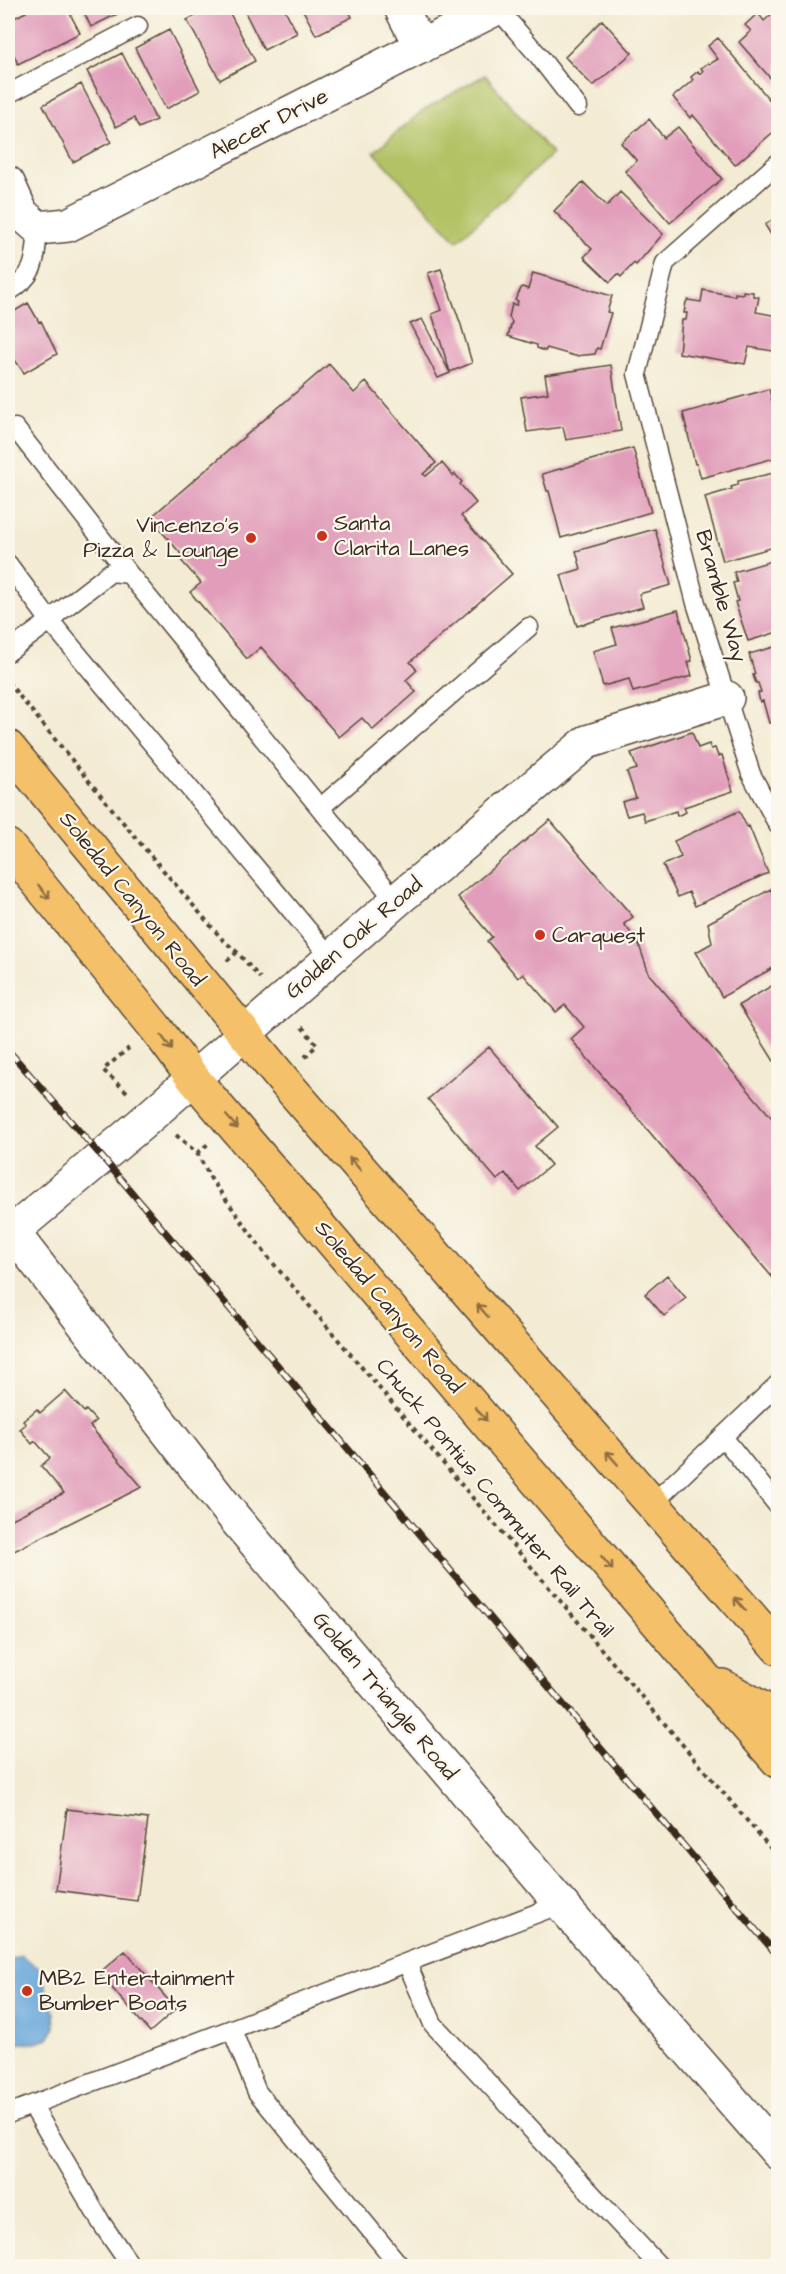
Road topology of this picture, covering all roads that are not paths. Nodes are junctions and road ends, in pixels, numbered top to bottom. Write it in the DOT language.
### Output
graph roads {
  1 [pos="401,8"];
  2 [pos="497,8"];
  3 [pos="138,26"];
  4 [pos="421,47"];
  5 [pos="8,94"];
  6 [pos="579,107"];
  7 [pos="778,163"];
  8 [pos="8,183"];
  9 [pos="38,228"];
  10 [pos="8,292"];
  11 [pos="15,428"];
  12 [pos="8,564"];
  13 [pos="129,574"];
  14 [pos="50,621"];
  15 [pos="529,627"];
  16 [pos="8,652"];
  17 [pos="727,698"];
  18 [pos="8,747"];
  19 [pos="320,808"];
  20 [pos="778,825"];
  21 [pos="8,846"];
  22 [pos="396,901"];
  23 [pos="331,958"];
  24 [pos="243,1034"];
  25 [pos="193,1078"];
  26 [pos="9,1232"];
  27 [pos="778,1384"];
  28 [pos="723,1437"];
  29 [pos="652,1504"];
  30 [pos="778,1506"];
  31 [pos="778,1648"];
  32 [pos="704,1677"];
  33 [pos="778,1717"];
  34 [pos="778,1761"];
  35 [pos="561,1904"];
  36 [pos="407,1963"];
  37 [pos="232,2030"];
  38 [pos="32,2105"];
  39 [pos="8,2114"];
  40 [pos="778,2153"];
  41 [pos="131,2266"];
  42 [pos="400,2266"];
  43 [pos="659,2266"];
  1 -- 4 [label="street"];
  2 -- 4 [label="street, Alecer Drive"];
  2 -- 6 [label="lane"];
  3 -- 5 [label="lane"];
  4 -- 9 [label="street, Alecer Drive"];
  7 -- 17 [label="lane, Bramble Way"];
  8 -- 9 [label="street"];
  9 -- 10 [label="lane"];
  11 -- 13 [label="lane"];
  12 -- 14 [label="lane"];
  13 -- 14 [label="lane"];
  13 -- 19 [label="lane"];
  14 -- 16 [label="lane"];
  14 -- 23 [label="lane"];
  15 -- 19 [label="lane"];
  17 -- 20 [label="lane, Bramble Way"];
  17 -- 22 [label="street, Golden Oak Road"];
  18 -- 24 [label="main road, Soledad Canyon Road"];
  19 -- 22 [label="lane"];
  21 -- 25 [label="main road, Soledad Canyon Road, one-way"];
  22 -- 23 [label="street, Golden Oak Road"];
  23 -- 24 [label="street, Golden Oak Road"];
  24 -- 25 [label="street, Golden Oak Road"];
  29 -- 24 [label="main road, Soledad Canyon Road, one-way"];
  25 -- 26 [label="street, Golden Oak Road"];
  25 -- 32 [label="main road, Soledad Canyon Road, one-way"];
  26 -- 35 [label="street, Golden Triangle Road"];
  27 -- 28 [label="lane"];
  28 -- 29 [label="lane"];
  28 -- 30 [label="lane"];
  31 -- 29 [label="main road, Soledad Canyon Road, one-way"];
  32 -- 33 [label="main road"];
  32 -- 34 [label="main road, Soledad Canyon Road"];
  35 -- 36 [label="lane"];
  35 -- 40 [label="street, Golden Triangle Road"];
  36 -- 37 [label="lane"];
  36 -- 43 [label="lane"];
  37 -- 38 [label="lane"];
  37 -- 42 [label="lane"];
  38 -- 39 [label="lane"];
  38 -- 41 [label="lane"];
}
